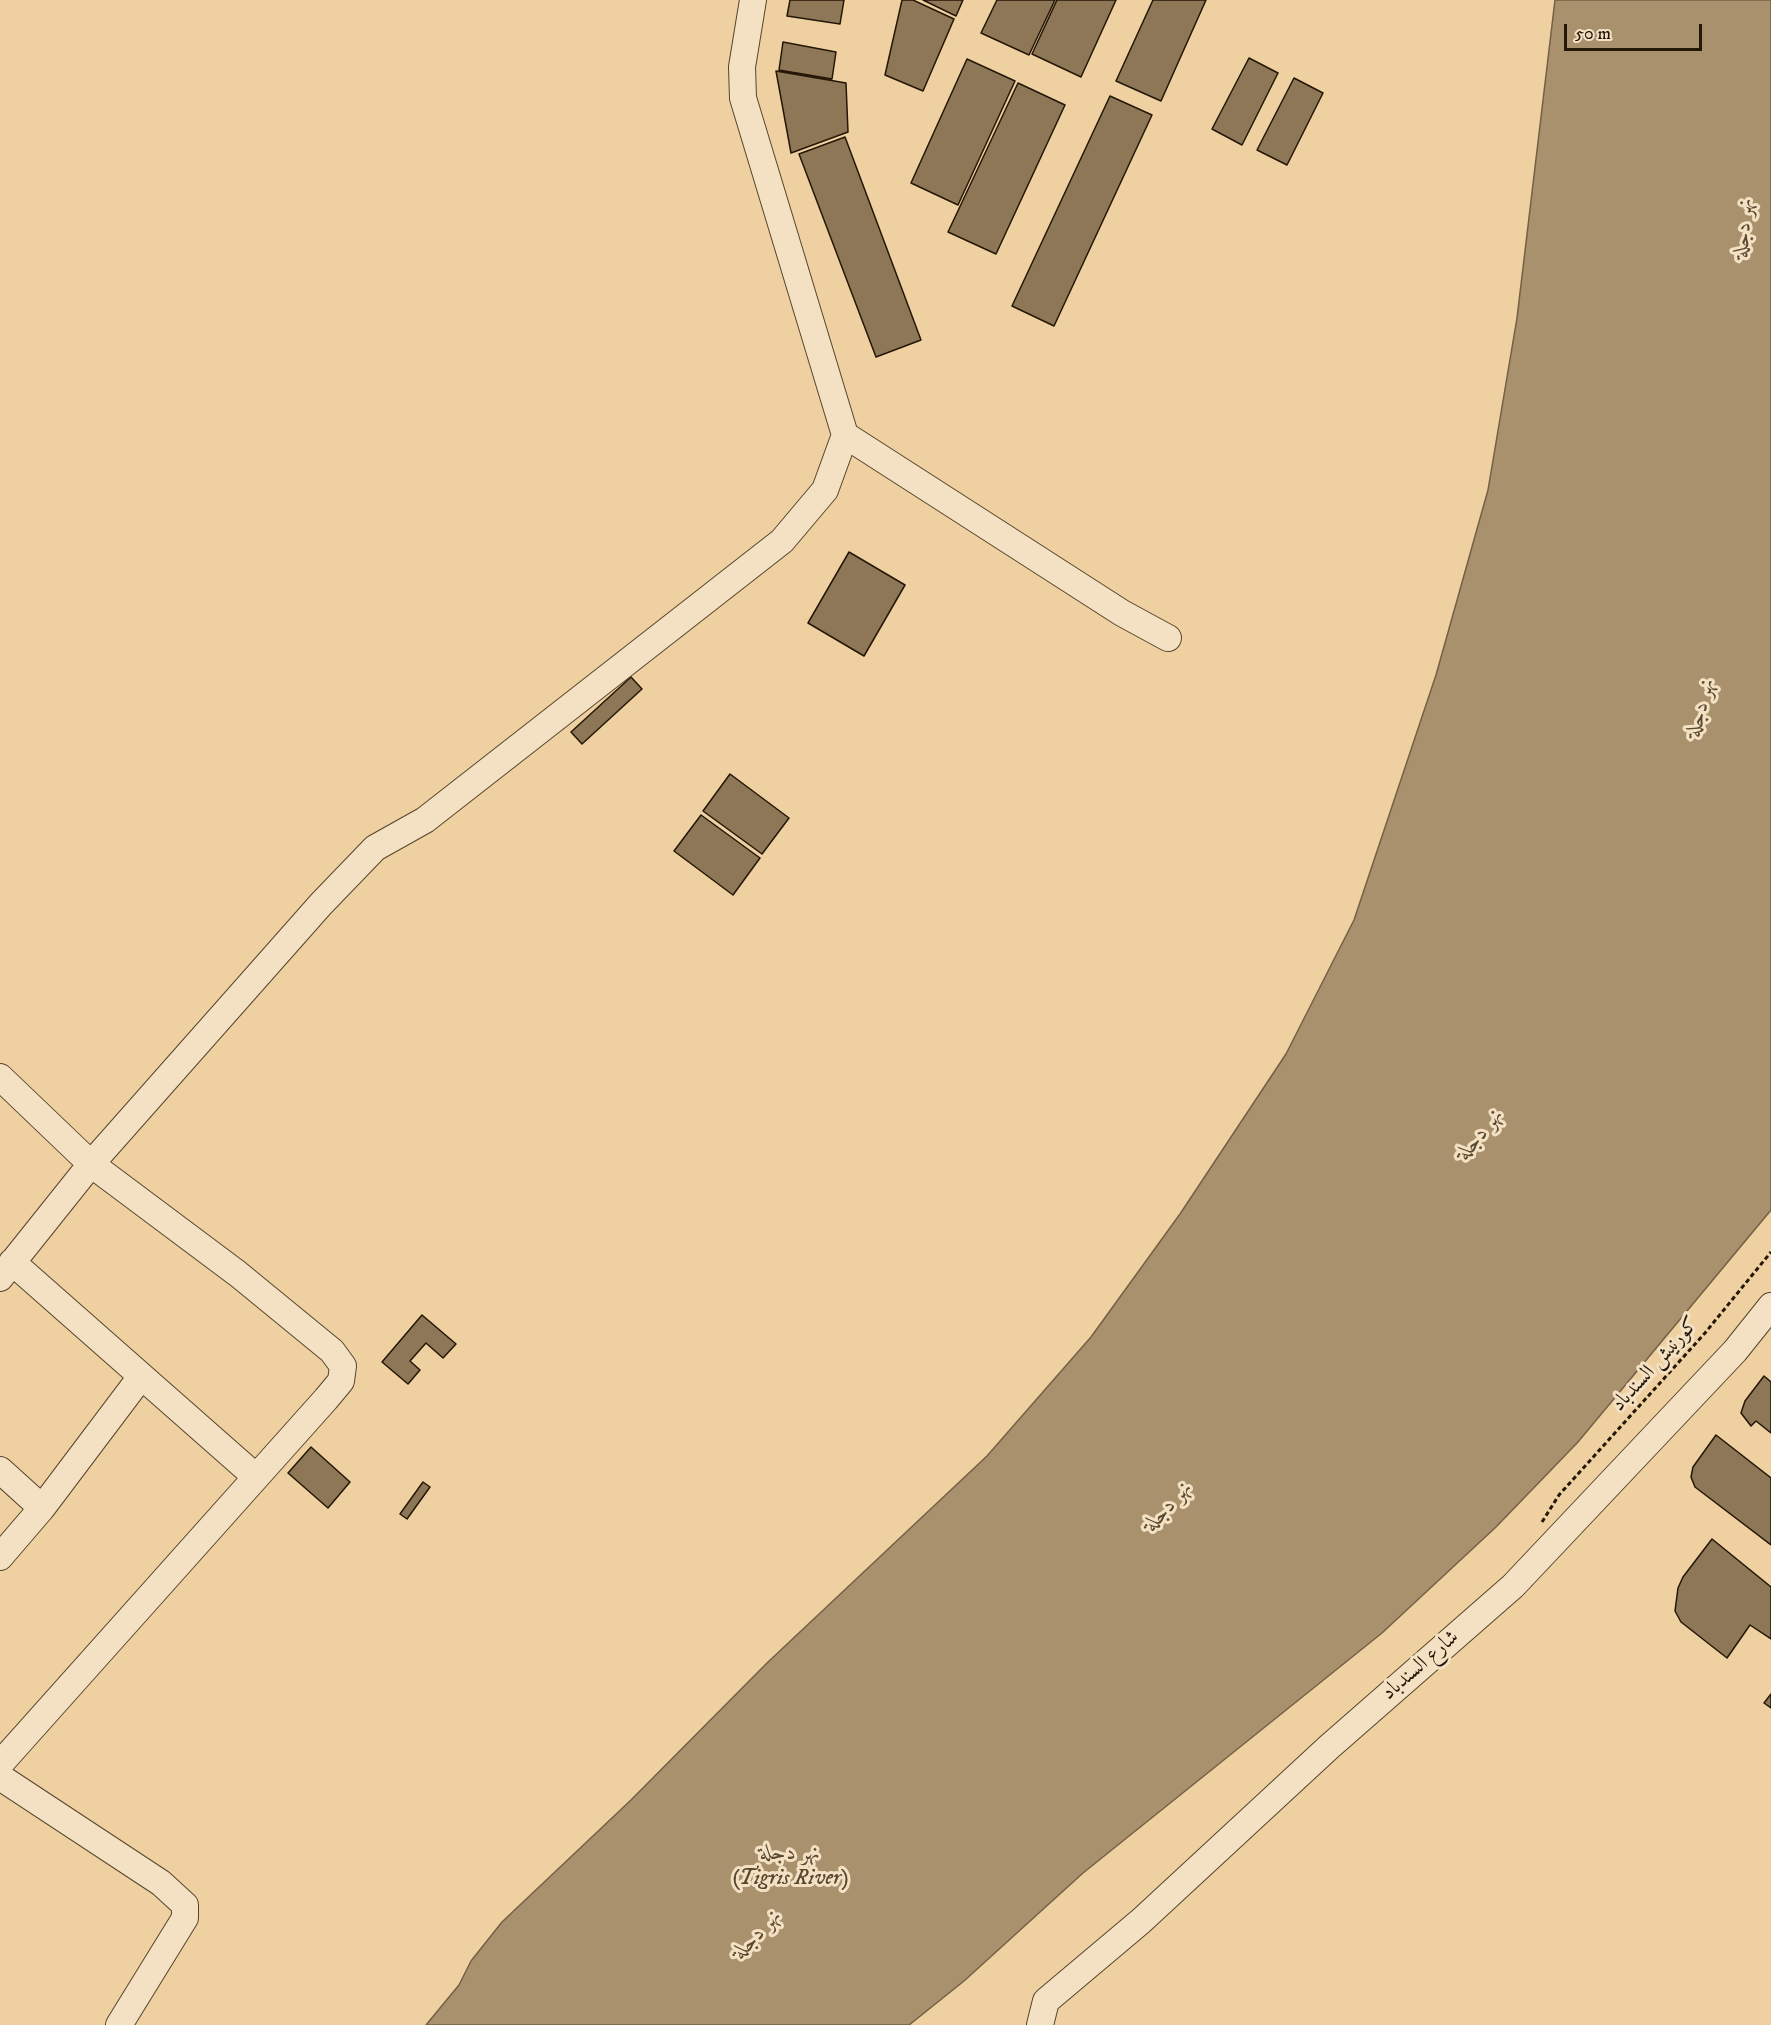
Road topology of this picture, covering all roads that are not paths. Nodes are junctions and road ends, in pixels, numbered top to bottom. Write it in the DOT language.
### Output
graph roads {
  1 [pos="753,0"];
  2 [pos="845,435"];
  3 [pos="1168,638"];
  4 [pos="0,1077"];
  5 [pos="91,1164"];
  6 [pos="6,1270"];
  7 [pos="1771,1306"];
  8 [pos="140,1378"];
  9 [pos="0,1470"];
  10 [pos="256,1477"];
  11 [pos="42,1508"];
  12 [pos="0,1557"];
  13 [pos="0,1764"];
  14 [pos="0,1777"];
  15 [pos="1043,2013"];
  16 [pos="118,2025"];
  1 -- 2 [label="street"];
  2 -- 3 [label="street"];
  2 -- 5 [label="street"];
  4 -- 5 [label="street"];
  5 -- 6 [label="street"];
  5 -- 10 [label="street"];
  6 -- 8 [label="street"];
  7 -- 15 [label="street, شارع السندباد"];
  8 -- 10 [label="street"];
  8 -- 11 [label="street"];
  9 -- 11 [label="street"];
  10 -- 13 [label="street"];
  11 -- 12 [label="street"];
  14 -- 16 [label="street"];
}
